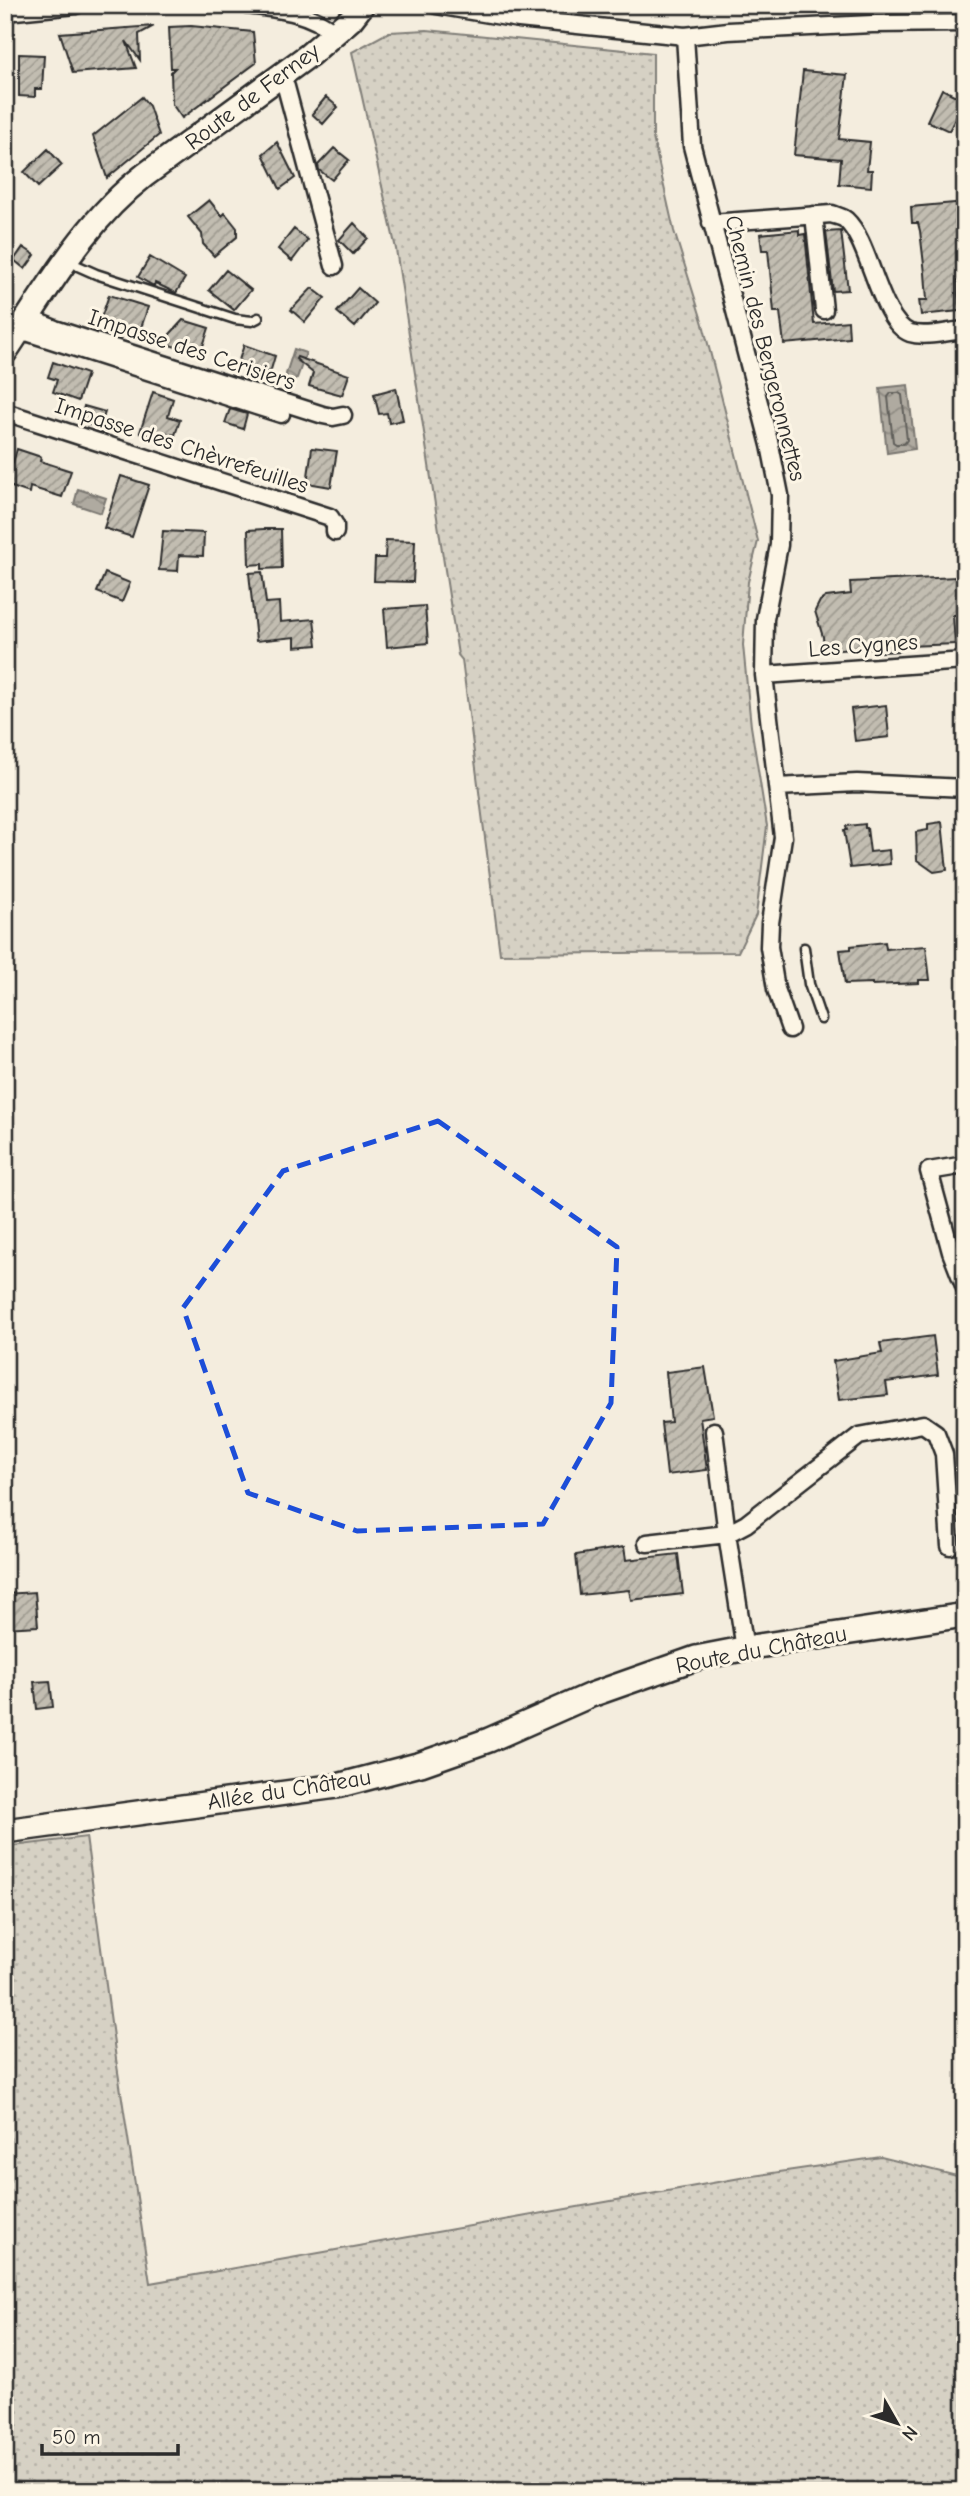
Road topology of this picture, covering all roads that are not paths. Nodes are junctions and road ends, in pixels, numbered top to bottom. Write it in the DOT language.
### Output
graph roads {
  1 [pos="76,5"];
  2 [pos="246,5"];
  3 [pos="362,5"];
  4 [pos="436,5"];
  5 [pos="5,12"];
  6 [pos="965,23"];
  7 [pos="335,33"];
  8 [pos="685,36"];
  9 [pos="281,76"];
  10 [pos="172,157"];
  11 [pos="814,215"];
  12 [pos="711,223"];
  13 [pos="78,266"];
  14 [pos="334,266"];
  15 [pos="824,310"];
  16 [pos="258,318"];
  17 [pos="24,324"];
  18 [pos="965,330"];
  19 [pos="5,352"];
  20 [pos="5,412"];
  21 [pos="281,414"];
  22 [pos="343,415"];
  23 [pos="335,532"];
  24 [pos="965,661"];
  25 [pos="764,674"];
  26 [pos="777,788"];
  27 [pos="965,788"];
  28 [pos="804,948"];
  29 [pos="821,1018"];
  30 [pos="790,1029"];
  31 [pos="965,1165"];
  32 [pos="965,1288"];
  33 [pos="714,1431"];
  34 [pos="727,1534"];
  35 [pos="647,1543"];
  36 [pos="950,1546"];
  37 [pos="965,1615"];
  38 [pos="745,1649"];
  39 [pos="562,1707"];
  40 [pos="5,1831"];
  1 -- 5 [label="street"];
  2 -- 7 [label="street"];
  3 -- 7 [label="street, Route de Ferney"];
  4 -- 8 [label="street"];
  6 -- 8 [label="street"];
  7 -- 9 [label="street, Route de Ferney"];
  8 -- 12 [label="street, Chemin des Bergeronnettes"];
  9 -- 10 [label="street, Route de Ferney"];
  9 -- 14 [label="street"];
  10 -- 13 [label="street, Route de Ferney"];
  10 -- 17 [label="street, Route de Ferney"];
  11 -- 12 [label="street"];
  11 -- 15 [label="street"];
  11 -- 18 [label="street"];
  12 -- 25 [label="street, Chemin des Bergeronnettes"];
  13 -- 16 [label="lane"];
  13 -- 17 [label="street, Route de Ferney"];
  17 -- 19 [label="street, Route de Ferney"];
  17 -- 21 [label="street"];
  17 -- 22 [label="street, Impasse des Cerisiers"];
  20 -- 23 [label="street, Impasse des Chèvrefeuilles"];
  24 -- 25 [label="street, Les Cygnes"];
  25 -- 26 [label="street, Chemin des Bergeronnettes"];
  26 -- 27 [label="street"];
  26 -- 30 [label="street, Chemin des Bergeronnettes"];
  28 -- 29 [label="lane"];
  31 -- 32 [label="street"];
  33 -- 34 [label="street"];
  34 -- 35 [label="street"];
  34 -- 36 [label="street"];
  34 -- 38 [label="street"];
  37 -- 38 [label="street, Route du Château"];
  38 -- 39 [label="street, Route du Château"];
  39 -- 40 [label="street, Allée du Château"];
}
